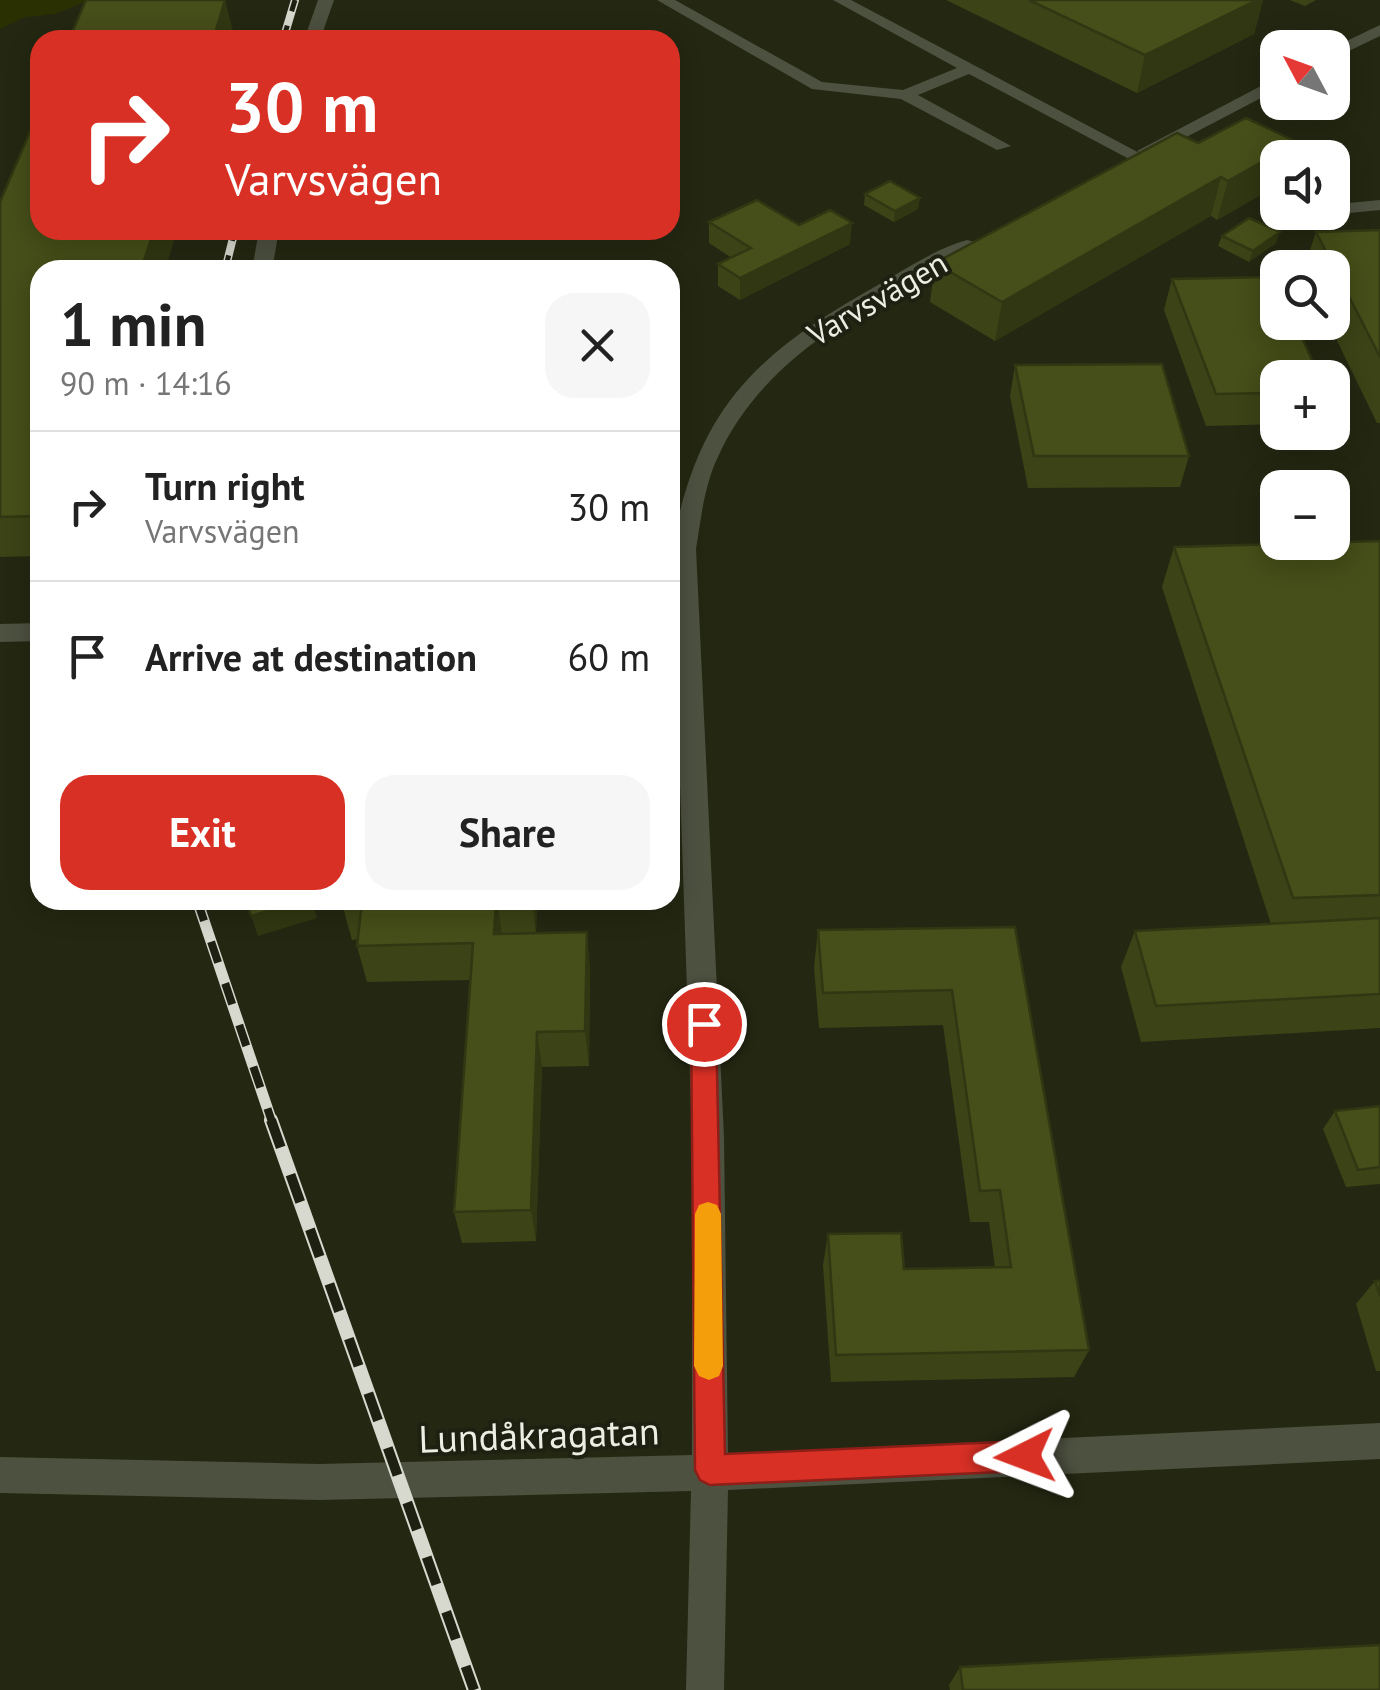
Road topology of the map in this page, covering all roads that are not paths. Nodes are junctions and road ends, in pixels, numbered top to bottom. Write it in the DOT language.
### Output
graph roads {
  1 [pos="326,0"];
  2 [pos="664,0"];
  3 [pos="840,0"];
  4 [pos="316,30"];
  5 [pos="1380,30"];
  6 [pos="1350,45"];
  7 [pos="968,69"];
  8 [pos="1260,91"];
  9 [pos="905,94"];
  10 [pos="1003,146"];
  11 [pos="1137,156"];
  12 [pos="1103,174"];
  13 [pos="1380,204"];
  14 [pos="1350,208"];
  15 [pos="985,237"];
  16 [pos="680,598"];
  17 [pos="680,628"];
  18 [pos="30,632"];
  19 [pos="0,633"];
  20 [pos="1380,1441"];
  21 [pos="710,1470"];
  22 [pos="0,1475"];
  23 [pos="705,1690"];
  1 -- 4 [label="street"];
  2 -- 9 [label="lane"];
  3 -- 7 [label="lane"];
  5 -- 6 [label="street"];
  7 -- 9 [label="lane"];
  7 -- 11 [label="lane"];
  8 -- 11 [label="street"];
  9 -- 10 [label="lane"];
  11 -- 12 [label="street"];
  13 -- 14 [label="lane"];
  15 -- 16 [label="street, Varvsvägen"];
  17 -- 21 [label="street, Varvsvägen"];
  18 -- 19 [label="street"];
  20 -- 21 [label="street, Lundåkragatan"];
  21 -- 22 [label="street, Lundåkragatan"];
  21 -- 23 [label="street, Varvsvägen"];
}
